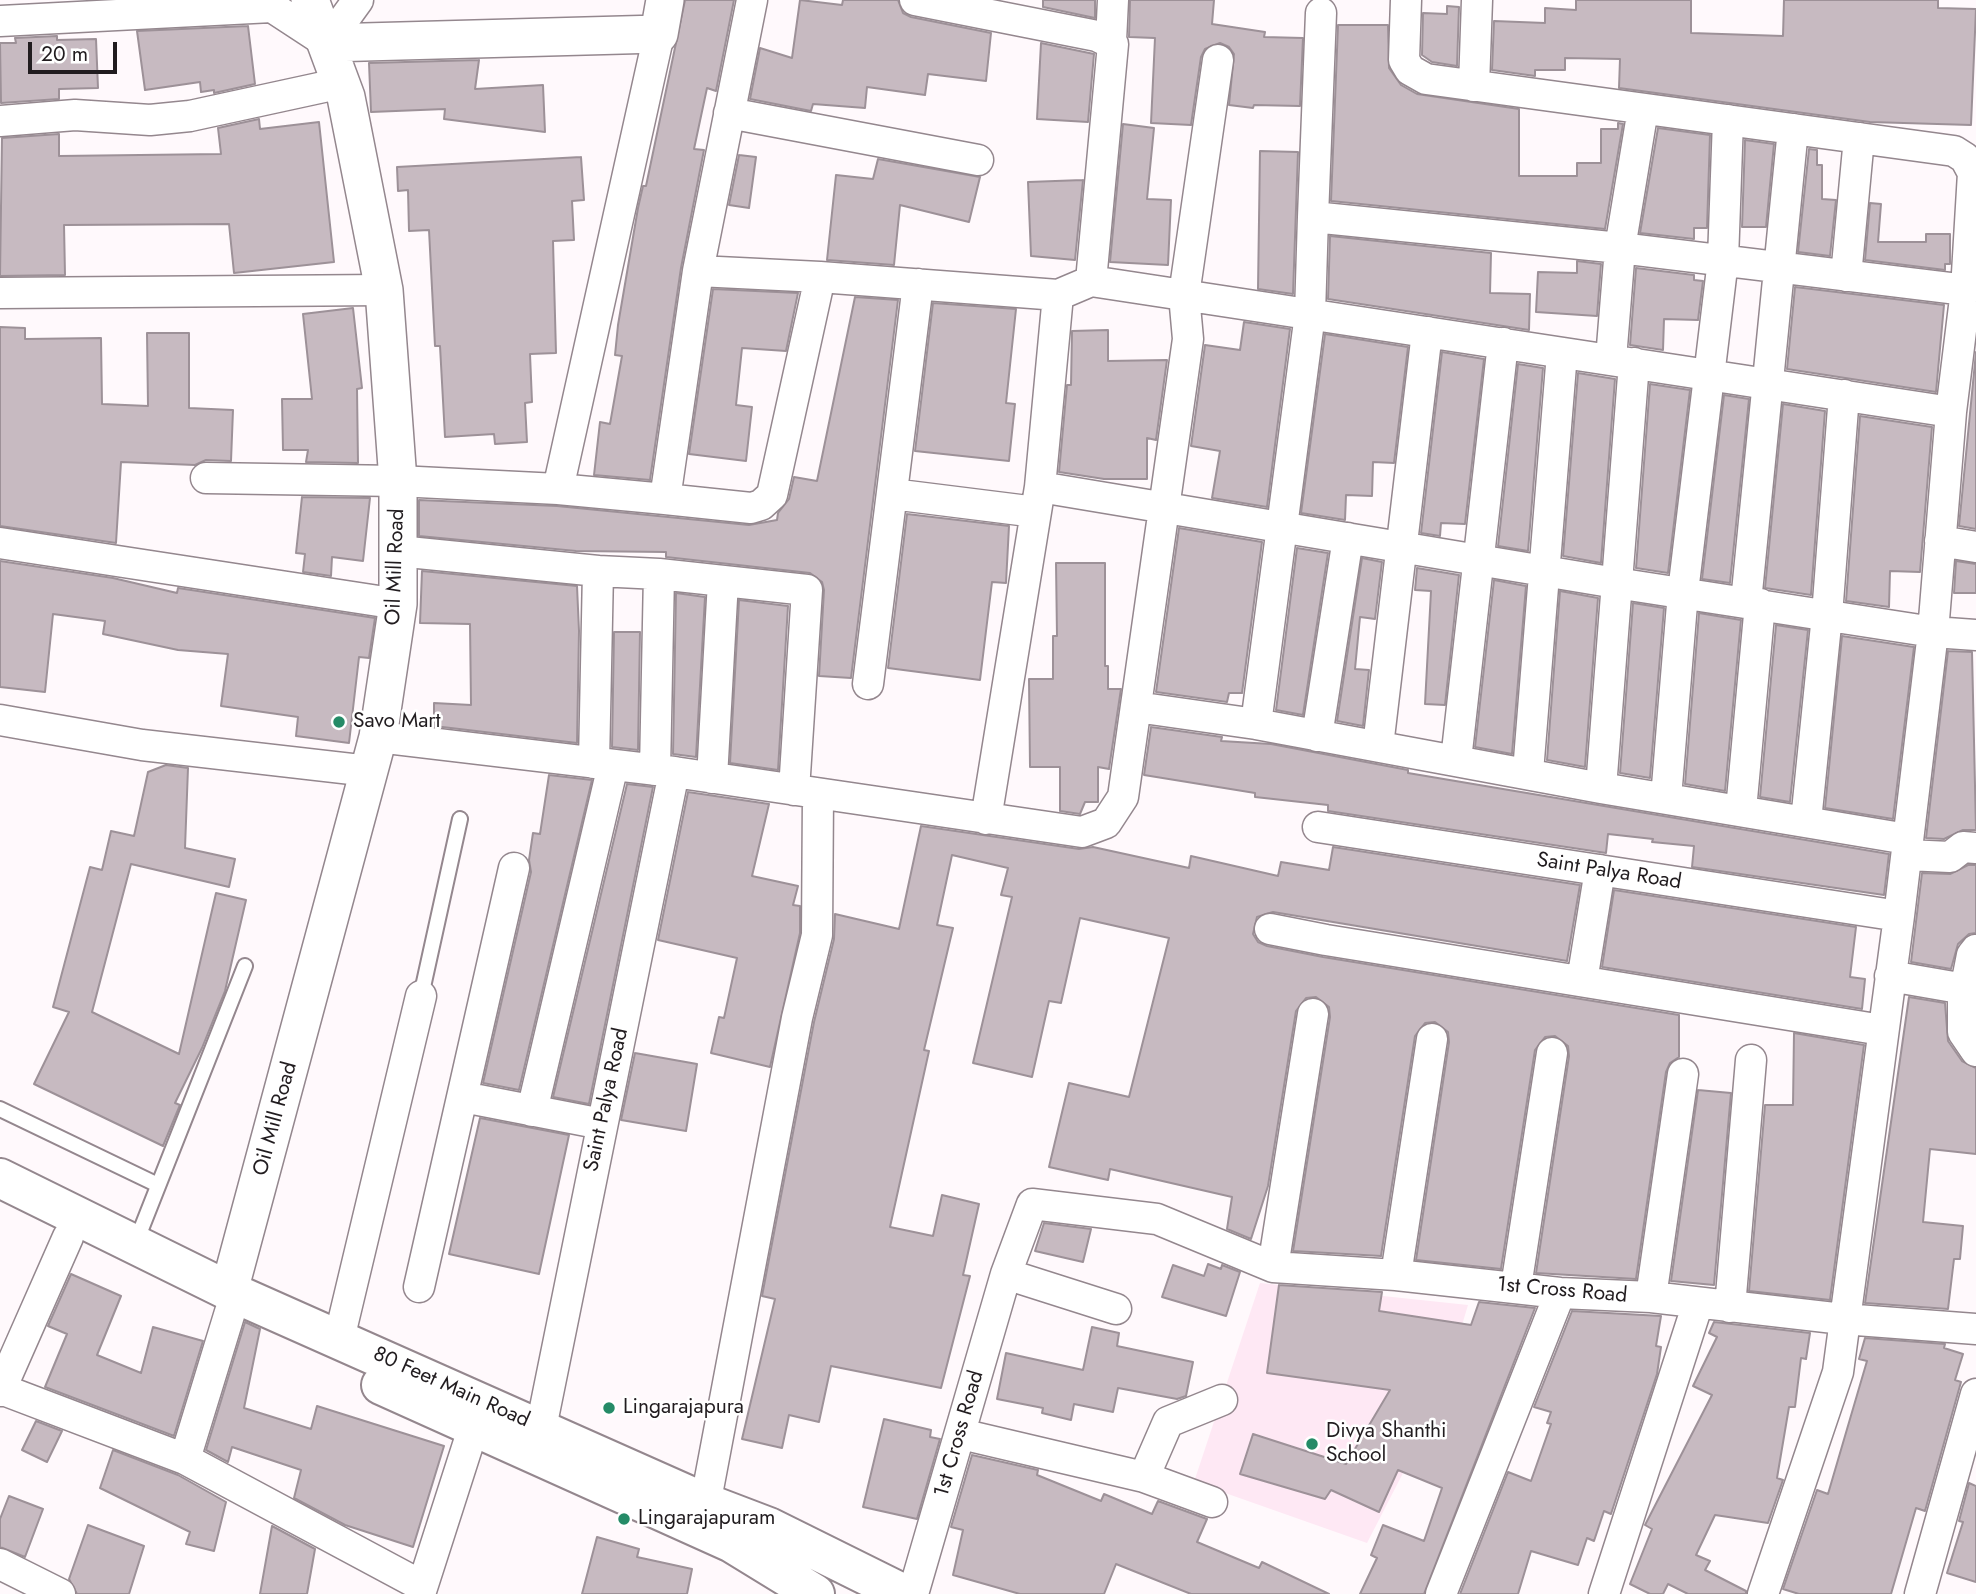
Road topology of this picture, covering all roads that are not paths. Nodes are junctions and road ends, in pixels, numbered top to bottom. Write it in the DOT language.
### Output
graph roads {
  1 [pos="310,0"];
  2 [pos="358,0"];
  3 [pos="752,0"];
  4 [pos="915,0"];
  5 [pos="1113,0"];
  6 [pos="1406,0"];
  7 [pos="1477,0"];
  8 [pos="1321,13"];
  9 [pos="662,17"];
  10 [pos="0,21"];
  11 [pos="1111,41"];
  12 [pos="327,43"];
  13 [pos="1218,60"];
  14 [pos="342,83"];
  15 [pos="1474,86"];
  16 [pos="1643,109"];
  17 [pos="729,113"];
  18 [pos="1728,120"];
  19 [pos="0,121"];
  20 [pos="1793,130"];
  21 [pos="1859,138"];
  22 [pos="978,160"];
  23 [pos="1972,164"];
  24 [pos="1313,217"];
  25 [pos="1620,248"];
  26 [pos="1723,260"];
  27 [pos="1780,268"];
  28 [pos="698,271"];
  29 [pos="1846,275"];
  30 [pos="820,277"];
  31 [pos="1091,281"];
  32 [pos="918,284"];
  33 [pos="384,290"];
  34 [pos="1966,290"];
  35 [pos="0,293"];
  36 [pos="1058,295"];
  37 [pos="1184,295"];
  38 [pos="1310,314"];
  39 [pos="1427,331"];
  40 [pos="1503,343"];
  41 [pos="1562,353"];
  42 [pos="1623,361"];
  43 [pos="1707,374"];
  44 [pos="1768,383"];
  45 [pos="1844,395"];
  46 [pos="1951,411"];
  47 [pos="206,478"];
  48 [pos="398,481"];
  49 [pos="558,489"];
  50 [pos="892,494"];
  51 [pos="664,499"];
  52 [pos="1038,500"];
  53 [pos="1162,508"];
  54 [pos="1280,528"];
  55 [pos="1348,538"];
  56 [pos="1940,541"];
  57 [pos="0,543"];
  58 [pos="1976,547"];
  59 [pos="1402,548"];
  60 [pos="398,551"];
  61 [pos="1479,560"];
  62 [pos="598,571"];
  63 [pos="1544,571"];
  64 [pos="659,574"];
  65 [pos="723,581"];
  66 [pos="1616,583"];
  67 [pos="1683,592"];
  68 [pos="1753,603"];
  69 [pos="398,604"];
  70 [pos="1827,615"];
  71 [pos="1933,632"];
  72 [pos="1976,635"];
  73 [pos="868,684"];
  74 [pos="1136,707"];
  75 [pos="0,720"];
  76 [pos="1256,724"];
  77 [pos="1317,736"];
  78 [pos="1378,746"];
  79 [pos="373,754"];
  80 [pos="1456,760"];
  81 [pos="603,764"];
  82 [pos="665,771"];
  83 [pos="1528,772"];
  84 [pos="712,778"];
  85 [pos="1601,788"];
  86 [pos="806,792"];
  87 [pos="1666,798"];
  88 [pos="1741,810"];
  89 [pos="460,818"];
  90 [pos="986,819"];
  91 [pos="1806,821"];
  92 [pos="1318,827"];
  93 [pos="1907,847"];
  94 [pos="1976,848"];
  95 [pos="514,868"];
  96 [pos="1600,870"];
  97 [pos="1899,916"];
  98 [pos="1270,929"];
  99 [pos="1976,950"];
  100 [pos="245,966"];
  101 [pos="1890,976"];
  102 [pos="1582,981"];
  103 [pos="1965,989"];
  104 [pos="421,996"];
  105 [pos="1312,1014"];
  106 [pos="1882,1030"];
  107 [pos="1432,1039"];
  108 [pos="1976,1051"];
  109 [pos="1552,1053"];
  110 [pos="1751,1060"];
  111 [pos="1683,1074"];
  112 [pos="464,1097"];
  113 [pos="0,1109"];
  114 [pos="532,1111"];
  115 [pos="602,1124"];
  116 [pos="0,1178"];
  117 [pos="158,1185"];
  118 [pos="0,1202"];
  119 [pos="68,1237"];
  120 [pos="135,1244"];
  121 [pos="1273,1267"];
  122 [pos="1006,1274"];
  123 [pos="1396,1275"];
  124 [pos="419,1287"];
  125 [pos="1516,1287"];
  126 [pos="1560,1293"];
  127 [pos="1651,1297"];
  128 [pos="230,1302"];
  129 [pos="1698,1303"];
  130 [pos="1730,1307"];
  131 [pos="1116,1309"];
  132 [pos="1843,1319"];
  133 [pos="1976,1329"];
  134 [pos="339,1339"];
  135 [pos="0,1390"];
  136 [pos="1976,1394"];
  137 [pos="1222,1400"];
  138 [pos="541,1428"];
  139 [pos="473,1429"];
  140 [pos="961,1434"];
  141 [pos="185,1459"];
  142 [pos="1144,1477"];
  143 [pos="1212,1502"];
  144 [pos="713,1525"];
  145 [pos="0,1564"];
  146 [pos="421,1590"];
  147 [pos="60,1594"];
  148 [pos="814,1594"];
  149 [pos="904,1594"];
  150 [pos="914,1594"];
  151 [pos="1441,1594"];
  152 [pos="1604,1594"];
  153 [pos="1763,1594"];
  154 [pos="1920,1594"];
  1 -- 12 [label="street, Oil Mill Road"];
  2 -- 12 [label="street"];
  3 -- 17 [label="street"];
  4 -- 11 [label="street"];
  5 -- 11 [label="street"];
  6 -- 15 [label="street"];
  7 -- 15 [label="street"];
  8 -- 24 [label="street"];
  9 -- 12 [label="street"];
  9 -- 49 [label="street"];
  10 -- 12 [label="street"];
  11 -- 31 [label="street"];
  12 -- 14 [label="street, Oil Mill Road"];
  13 -- 37 [label="street"];
  14 -- 19 [label="street"];
  14 -- 33 [label="street, Oil Mill Road"];
  15 -- 16 [label="street"];
  16 -- 18 [label="street"];
  16 -- 25 [label="street"];
  17 -- 22 [label="street"];
  17 -- 28 [label="street"];
  18 -- 20 [label="street"];
  18 -- 26 [label="street"];
  20 -- 21 [label="street"];
  20 -- 27 [label="street"];
  21 -- 23 [label="street"];
  21 -- 29 [label="street"];
  23 -- 34 [label="street"];
  24 -- 25 [label="street"];
  24 -- 38 [label="street"];
  25 -- 26 [label="street"];
  25 -- 42 [label="street"];
  26 -- 27 [label="street"];
  26 -- 43 [label="street"];
  27 -- 29 [label="street"];
  27 -- 44 [label="street"];
  28 -- 30 [label="street"];
  28 -- 51 [label="street"];
  29 -- 34 [label="street"];
  30 -- 32 [label="street"];
  30 -- 51 [label="street"];
  31 -- 36 [label="street"];
  31 -- 37 [label="street"];
  32 -- 36 [label="street"];
  32 -- 50 [label="street"];
  33 -- 35 [label="street"];
  33 -- 48 [label="street, Oil Mill Road"];
  34 -- 46 [label="street"];
  36 -- 52 [label="street"];
  37 -- 38 [label="street"];
  37 -- 53 [label="street"];
  38 -- 39 [label="street"];
  38 -- 54 [label="street"];
  39 -- 40 [label="street"];
  39 -- 59 [label="street"];
  40 -- 41 [label="street"];
  40 -- 61 [label="street"];
  41 -- 42 [label="street"];
  41 -- 63 [label="street"];
  42 -- 43 [label="street"];
  42 -- 66 [label="street"];
  43 -- 44 [label="street"];
  43 -- 67 [label="street"];
  44 -- 45 [label="street"];
  44 -- 68 [label="street"];
  45 -- 46 [label="street"];
  45 -- 70 [label="street"];
  46 -- 56 [label="street"];
  47 -- 48 [label="street"];
  48 -- 49 [label="street"];
  48 -- 60 [label="street, Oil Mill Road"];
  49 -- 51 [label="street"];
  50 -- 52 [label="street"];
  50 -- 73 [label="street"];
  52 -- 53 [label="street"];
  52 -- 90 [label="street"];
  53 -- 54 [label="street"];
  53 -- 74 [label="street"];
  54 -- 55 [label="street"];
  54 -- 76 [label="street"];
  55 -- 59 [label="street"];
  55 -- 77 [label="street"];
  56 -- 58 [label="street"];
  56 -- 71 [label="street"];
  57 -- 69 [label="street"];
  59 -- 61 [label="street"];
  59 -- 78 [label="street"];
  60 -- 62 [label="street"];
  60 -- 69 [label="street, Oil Mill Road"];
  61 -- 63 [label="street"];
  61 -- 80 [label="street"];
  62 -- 64 [label="street"];
  62 -- 81 [label="street"];
  63 -- 66 [label="street"];
  63 -- 83 [label="street"];
  64 -- 65 [label="street"];
  64 -- 82 [label="street, Saint Palya Road"];
  65 -- 84 [label="street"];
  65 -- 86 [label="street"];
  66 -- 67 [label="street"];
  66 -- 85 [label="street"];
  67 -- 68 [label="street"];
  67 -- 87 [label="street"];
  68 -- 70 [label="street"];
  68 -- 88 [label="street"];
  69 -- 79 [label="street, Oil Mill Road"];
  70 -- 71 [label="street"];
  70 -- 91 [label="street"];
  71 -- 72 [label="street"];
  71 -- 93 [label="street"];
  74 -- 76 [label="street"];
  74 -- 90 [label="street"];
  75 -- 79 [label="street"];
  76 -- 77 [label="street"];
  77 -- 78 [label="street"];
  78 -- 80 [label="street"];
  79 -- 81 [label="street"];
  79 -- 128 [label="street, Oil Mill Road"];
  80 -- 83 [label="street"];
  81 -- 82 [label="street"];
  81 -- 114 [label="street"];
  82 -- 84 [label="street"];
  82 -- 115 [label="street, Saint Palya Road"];
  83 -- 85 [label="street"];
  84 -- 86 [label="street"];
  85 -- 87 [label="street"];
  86 -- 90 [label="street"];
  86 -- 144 [label="street"];
  87 -- 88 [label="street"];
  88 -- 91 [label="street"];
  89 -- 104 [label="lane"];
  91 -- 93 [label="street"];
  92 -- 96 [label="street, Saint Palya Road"];
  93 -- 94 [label="street"];
  93 -- 97 [label="street"];
  95 -- 112 [label="street"];
  96 -- 97 [label="street, Saint Palya Road"];
  96 -- 102 [label="street"];
  97 -- 101 [label="street"];
  98 -- 102 [label="street"];
  99 -- 103 [label="street"];
  100 -- 117 [label="lane"];
  101 -- 103 [label="street"];
  101 -- 106 [label="street"];
  102 -- 106 [label="street"];
  103 -- 108 [label="street"];
  104 -- 134 [label="street"];
  105 -- 121 [label="street"];
  106 -- 132 [label="street"];
  107 -- 123 [label="street"];
  109 -- 125 [label="street"];
  110 -- 130 [label="street"];
  111 -- 127 [label="street"];
  112 -- 114 [label="street"];
  112 -- 124 [label="street"];
  113 -- 117 [label="lane"];
  114 -- 115 [label="street"];
  115 -- 138 [label="street, Saint Palya Road"];
  116 -- 120 [label="main road, 80 Feet Main Road"];
  117 -- 120 [label="lane"];
  118 -- 119 [label="main road, 80 Feet Main Road"];
  119 -- 128 [label="main road, 80 Feet Main Road"];
  119 -- 135 [label="street"];
  120 -- 128 [label="main road, 80 Feet Main Road"];
  121 -- 122 [label="street, 1st Cross Road"];
  121 -- 123 [label="street, 1st Cross Road"];
  122 -- 131 [label="street"];
  122 -- 140 [label="street, 1st Cross Road"];
  123 -- 125 [label="street, 1st Cross Road"];
  125 -- 126 [label="street, 1st Cross Road"];
  126 -- 127 [label="street, 1st Cross Road"];
  126 -- 151 [label="street"];
  127 -- 129 [label="street, 1st Cross Road"];
  128 -- 134 [label="main road, 80 Feet Main Road"];
  128 -- 139 [label="main road, 80 Feet Main Road"];
  128 -- 141 [label="street"];
  129 -- 130 [label="street, 1st Cross Road"];
  129 -- 152 [label="street"];
  130 -- 132 [label="street, 1st Cross Road"];
  132 -- 133 [label="street, 1st Cross Road"];
  132 -- 153 [label="street"];
  134 -- 138 [label="main road, 80 Feet Main Road"];
  135 -- 141 [label="street"];
  136 -- 154 [label="street"];
  137 -- 142 [label="street"];
  138 -- 144 [label="main road, 80 Feet Main Road"];
  139 -- 144 [label="main road, 80 Feet Main Road"];
  139 -- 146 [label="street"];
  140 -- 142 [label="street"];
  140 -- 150 [label="street, 1st Cross Road"];
  141 -- 146 [label="street"];
  142 -- 143 [label="street"];
  144 -- 148 [label="main road, 80 Feet Main Road"];
  144 -- 149 [label="main road, 80 Feet Main Road"];
  145 -- 147 [label="street"];
}
